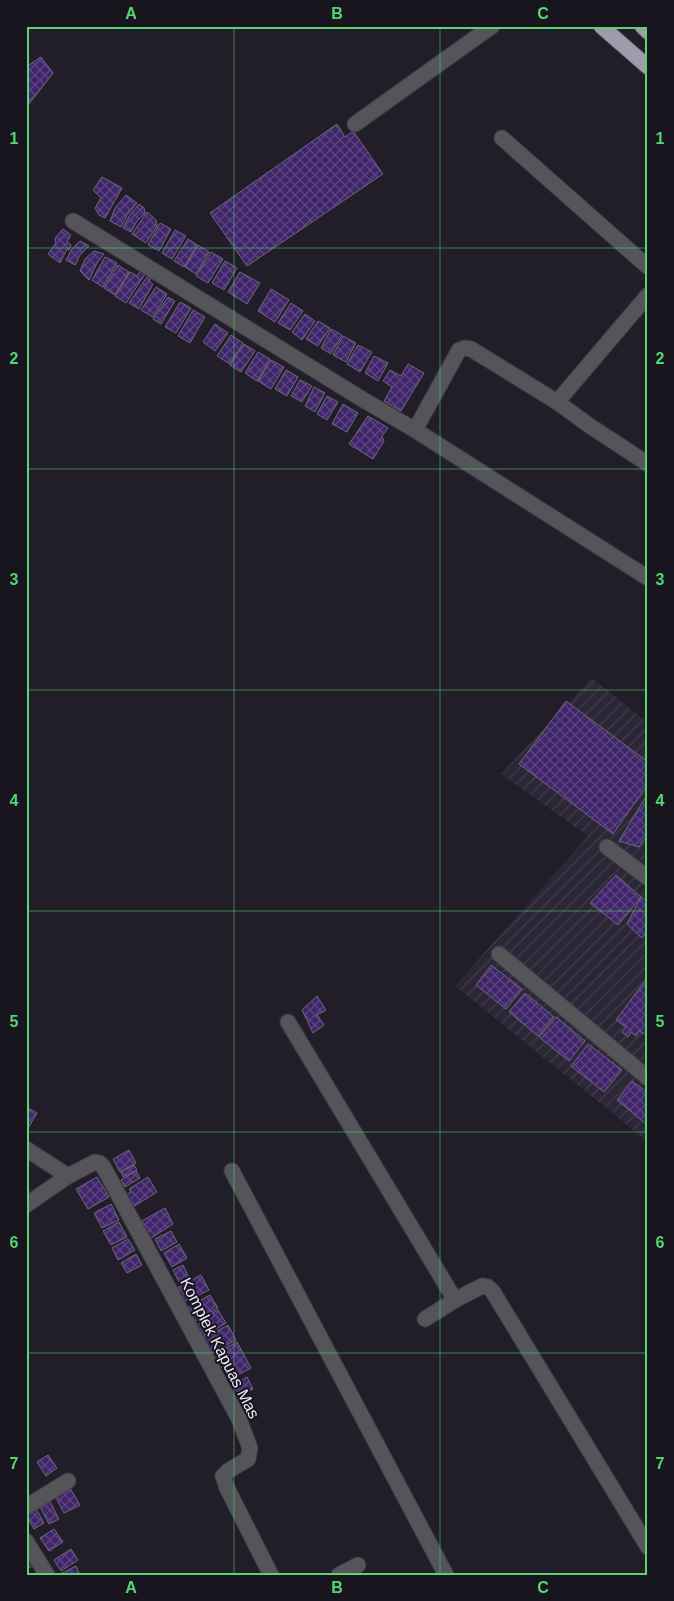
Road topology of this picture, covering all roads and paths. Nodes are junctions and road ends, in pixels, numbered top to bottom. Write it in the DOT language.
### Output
graph roads {
  1 [pos="492,26"];
  2 [pos="601,26"];
  3 [pos="642,26"];
  4 [pos="648,32"];
  5 [pos="648,67"];
  6 [pos="355,124"];
  7 [pos="502,138"];
  8 [pos="73,221"];
  9 [pos="648,267"];
  10 [pos="648,296"];
  11 [pos="557,402"];
  12 [pos="415,430"];
  13 [pos="648,464"];
  14 [pos="648,578"];
  15 [pos="607,847"];
  16 [pos="648,878"];
  17 [pos="499,954"];
  18 [pos="288,1022"];
  19 [pos="645,1071"];
  20 [pos="26,1149"];
  21 [pos="232,1171"];
  22 [pos="68,1176"];
  23 [pos="26,1205"];
  24 [pos="455,1300"];
  25 [pos="425,1319"];
  26 [pos="68,1481"];
  27 [pos="26,1507"];
  28 [pos="26,1541"];
  29 [pos="648,1547"];
  30 [pos="358,1565"];
  31 [pos="47,1575"];
  32 [pos="272,1575"];
  33 [pos="339,1575"];
  34 [pos="446,1575"];
  1 -- 6 [label="street"];
  2 -- 5 [label="highway"];
  3 -- 4 [label="highway"];
  7 -- 9 [label="street"];
  8 -- 12 [label="street"];
  10 -- 11 [label="street"];
  11 -- 12 [label="street"];
  11 -- 13 [label="street"];
  12 -- 14 [label="street"];
  15 -- 16 [label="street"];
  17 -- 19 [label="street"];
  18 -- 24 [label="street"];
  20 -- 22 [label="street"];
  21 -- 34 [label="street"];
  22 -- 23 [label="street"];
  22 -- 32 [label="street, Komplek Kapuas Mas"];
  24 -- 25 [label="street"];
  24 -- 29 [label="street"];
  26 -- 27 [label="street"];
  28 -- 31 [label="street"];
  30 -- 33 [label="street"];
}
